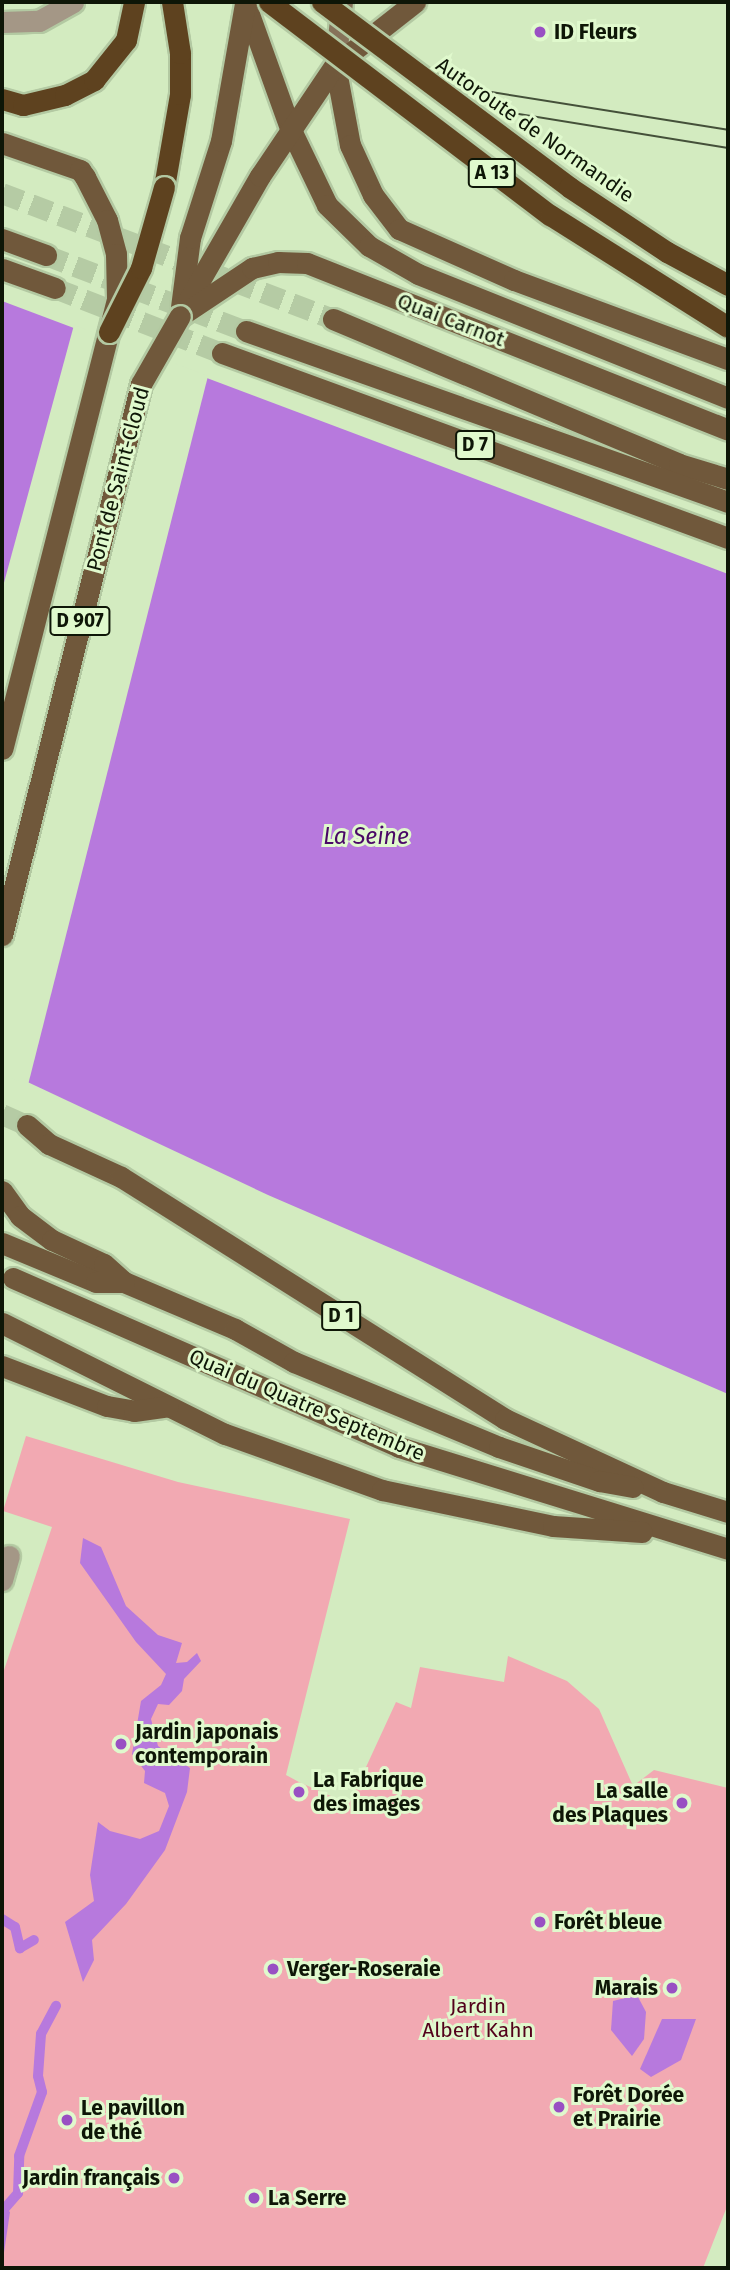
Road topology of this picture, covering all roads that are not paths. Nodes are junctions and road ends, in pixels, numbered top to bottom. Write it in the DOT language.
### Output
graph roads {
  1 [pos="73,2"];
  2 [pos="134,2"];
  3 [pos="172,2"];
  4 [pos="245,2"];
  5 [pos="269,2"];
  6 [pos="322,2"];
  7 [pos="342,2"];
  8 [pos="415,2"];
  9 [pos="3,21"];
  10 [pos="335,65"];
  11 [pos="2,100"];
  12 [pos="290,128"];
  13 [pos="2,144"];
  14 [pos="2,239"];
  15 [pos="46,256"];
  16 [pos="2,268"];
  17 [pos="728,285"];
  18 [pos="55,288"];
  19 [pos="180,316"];
  20 [pos="333,319"];
  21 [pos="728,327"];
  22 [pos="246,331"];
  23 [pos="110,332"];
  24 [pos="222,353"];
  25 [pos="728,359"];
  26 [pos="728,398"];
  27 [pos="728,430"];
  28 [pos="728,479"];
  29 [pos="728,502"];
  30 [pos="728,538"];
  31 [pos="2,749"];
  32 [pos="2,935"];
  33 [pos="26,1125"];
  34 [pos="2,1191"];
  35 [pos="2,1243"];
  36 [pos="13,1278"];
  37 [pos="124,1282"];
  38 [pos="2,1323"];
  39 [pos="2,1366"];
  40 [pos="168,1406"];
  41 [pos="663,1492"];
  42 [pos="728,1512"];
  43 [pos="675,1535"];
  44 [pos="728,1549"];
  45 [pos="9,1556"];
  46 [pos="2,1580"];
  1 -- 9 [label="street"];
  2 -- 11 [label="highway"];
  3 -- 23 [label="highway, bridge"];
  4 -- 12 [label="main road, Quai Carnot"];
  4 -- 19 [label="main road"];
  5 -- 21 [label="highway, A 13, bridge"];
  6 -- 17 [label="highway, Autoroute de Normandie / A 13, bridge"];
  7 -- 10 [label="main road, D 907"];
  8 -- 10 [label="main road, D 907"];
  10 -- 12 [label="main road, D 907"];
  10 -- 25 [label="main road"];
  12 -- 19 [label="main road, D 907"];
  12 -- 26 [label="main road, Quai Carnot"];
  13 -- 23 [label="main road, D 907"];
  14 -- 15 [label="main road"];
  16 -- 18 [label="main road"];
  19 -- 27 [label="main road, Quai Carnot"];
  19 -- 32 [label="main road, Pont de Saint-Cloud / D 907, bridge"];
  20 -- 28 [label="main road, Quai Carnot"];
  22 -- 29 [label="main road, D 7"];
  23 -- 31 [label="main road, D 907"];
  24 -- 30 [label="main road, D 7"];
  33 -- 41 [label="main road, D 1"];
  34 -- 37 [label="main road"];
  35 -- 37 [label="main road"];
  36 -- 43 [label="main road, Quai du Quatre Septembre"];
  37 -- 41 [label="main road"];
  38 -- 40 [label="main road"];
  39 -- 40 [label="main road"];
  40 -- 43 [label="main road"];
  41 -- 42 [label="main road, D 1"];
  43 -- 44 [label="main road, Quai du Quatre Septembre"];
  45 -- 46 [label="street"];
}
